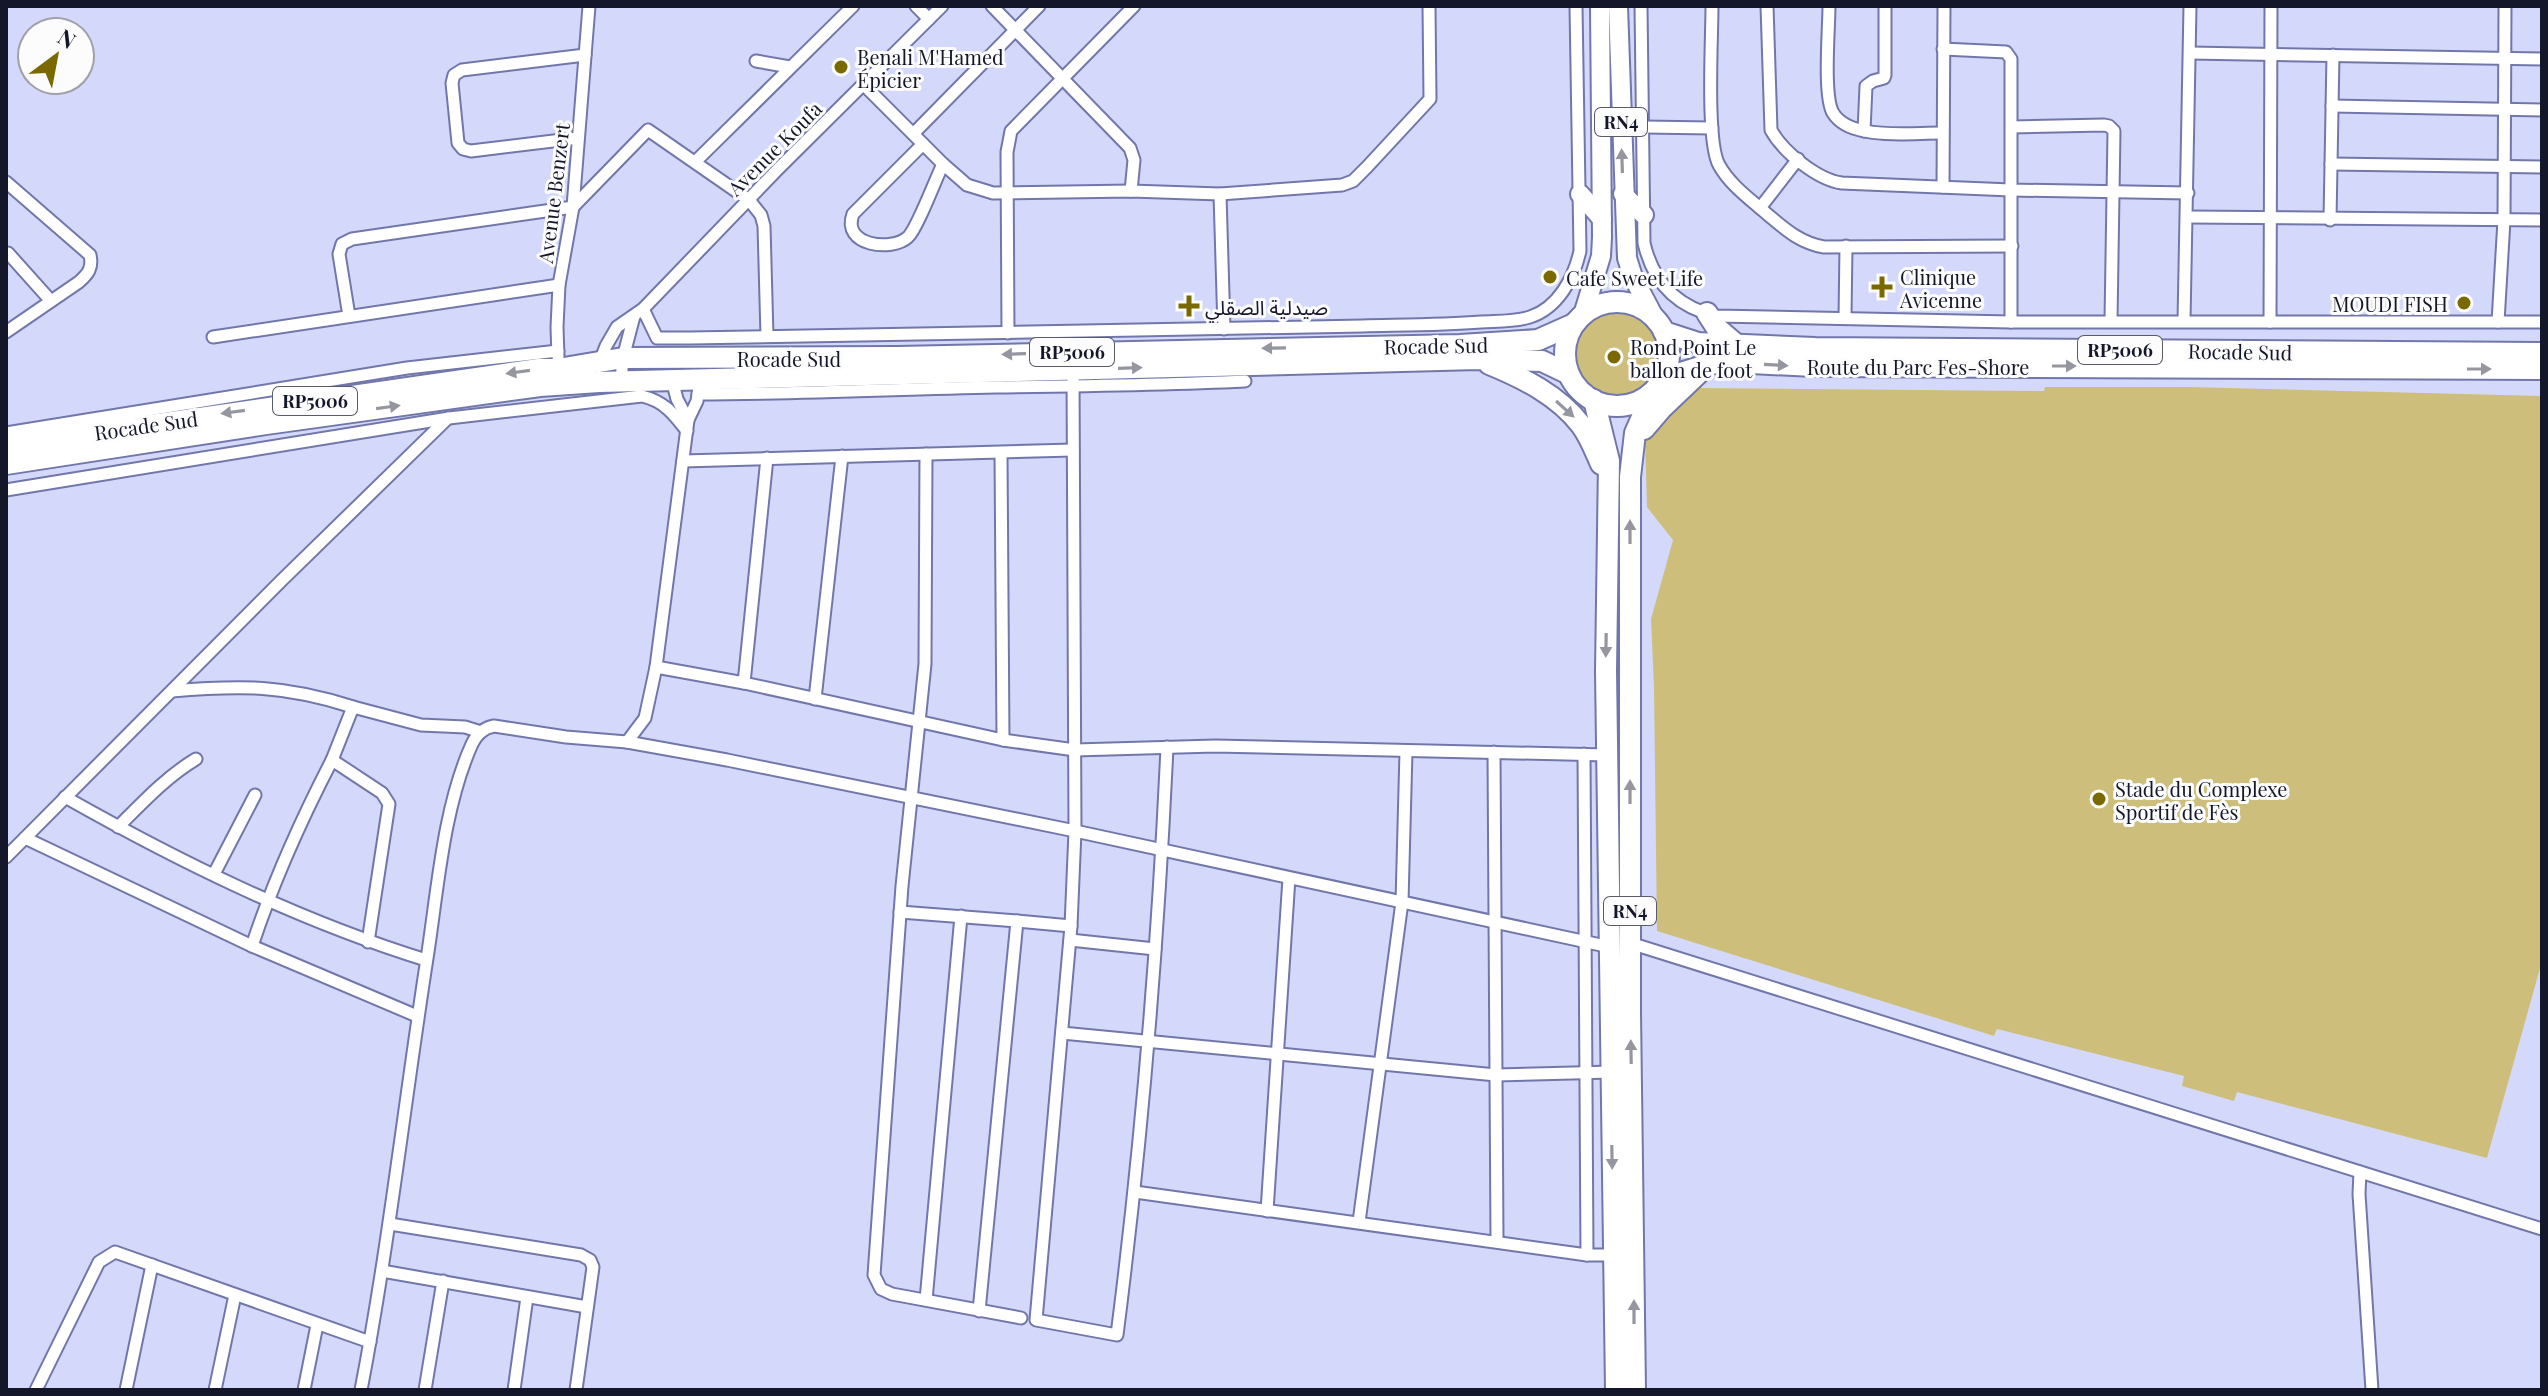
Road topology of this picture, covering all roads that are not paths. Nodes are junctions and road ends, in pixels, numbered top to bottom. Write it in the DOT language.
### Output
graph roads {
  1 [pos="589,6"];
  2 [pos="916,6"];
  3 [pos="942,6"];
  4 [pos="992,6"];
  5 [pos="1039,6"];
  6 [pos="1134,6"];
  7 [pos="1429,6"];
  8 [pos="1576,6"];
  9 [pos="1600,6"];
  10 [pos="1618,6"];
  11 [pos="1641,6"];
  12 [pos="1712,6"];
  13 [pos="1767,6"];
  14 [pos="1829,6"];
  15 [pos="1885,6"];
  16 [pos="1944,6"];
  17 [pos="2190,6"];
  18 [pos="2271,6"];
  19 [pos="2505,6"];
  20 [pos="849,7"];
  21 [pos="929,19"];
  22 [pos="1016,30"];
  23 [pos="1943,49"];
  24 [pos="2190,53"];
  25 [pos="2269,54"];
  26 [pos="585,55"];
  27 [pos="2333,55"];
  28 [pos="2505,59"];
  29 [pos="2542,59"];
  30 [pos="756,61"];
  31 [pos="790,67"];
  32 [pos="1064,78"];
  33 [pos="863,84"];
  34 [pos="2332,106"];
  35 [pos="2504,109"];
  36 [pos="2542,110"];
  37 [pos="1644,127"];
  38 [pos="2012,127"];
  39 [pos="1712,128"];
  40 [pos="1864,131"];
  41 [pos="914,133"];
  42 [pos="1941,133"];
  43 [pos="578,138"];
  44 [pos="923,144"];
  45 [pos="1798,159"];
  46 [pos="696,161"];
  47 [pos="943,164"];
  48 [pos="2331,164"];
  49 [pos="2504,167"];
  50 [pos="2542,167"];
  51 [pos="6,182"];
  52 [pos="1943,187"];
  53 [pos="2011,190"];
  54 [pos="1131,191"];
  55 [pos="2114,191"];
  56 [pos="1008,192"];
  57 [pos="2188,193"];
  58 [pos="1220,194"];
  59 [pos="1580,194"];
  60 [pos="1623,194"];
  61 [pos="749,200"];
  62 [pos="573,207"];
  63 [pos="1760,208"];
  64 [pos="1644,215"];
  65 [pos="2187,217"];
  66 [pos="2269,218"];
  67 [pos="1602,219"];
  68 [pos="2330,220"];
  69 [pos="2504,220"];
  70 [pos="2542,220"];
  71 [pos="1846,246"];
  72 [pos="2012,246"];
  73 [pos="8,253"];
  74 [pos="559,285"];
  75 [pos="51,301"];
  76 [pos="639,312"];
  77 [pos="1707,313"];
  78 [pos="349,316"];
  79 [pos="1845,318"];
  80 [pos="1578,320"];
  81 [pos="2111,321"];
  82 [pos="2184,321"];
  83 [pos="1492,322"];
  84 [pos="2011,322"];
  85 [pos="2270,322"];
  86 [pos="2498,322"];
  87 [pos="2542,322"];
  88 [pos="1660,326"];
  89 [pos="1224,329"];
  90 [pos="6,332"];
  91 [pos="1008,333"];
  92 [pos="1438,335"];
  93 [pos="767,336"];
  94 [pos="213,337"];
  95 [pos="657,338"];
  96 [pos="1496,344"];
  97 [pos="1737,345"];
  98 [pos="2542,353"];
  99 [pos="623,358"];
  100 [pos="665,358"];
  101 [pos="701,358"];
  102 [pos="1478,359"];
  103 [pos="1709,364"];
  104 [pos="2177,367"];
  105 [pos="558,368"];
  106 [pos="2542,369"];
  107 [pos="599,372"];
  108 [pos="1569,374"];
  109 [pos="1073,378"];
  110 [pos="672,380"];
  111 [pos="621,381"];
  112 [pos="1245,381"];
  113 [pos="699,386"];
  114 [pos="1657,386"];
  115 [pos="489,393"];
  116 [pos="1594,400"];
  117 [pos="484,414"];
  118 [pos="449,418"];
  119 [pos="687,425"];
  120 [pos="6,433"];
  121 [pos="6,446"];
  122 [pos="1073,450"];
  123 [pos="1632,452"];
  124 [pos="1001,453"];
  125 [pos="926,454"];
  126 [pos="842,456"];
  127 [pos="767,458"];
  128 [pos="683,461"];
  129 [pos="6,464"];
  130 [pos="1609,480"];
  131 [pos="6,490"];
  132 [pos="656,667"];
  133 [pos="744,683"];
  134 [pos="172,691"];
  135 [pos="815,699"];
  136 [pos="353,707"];
  137 [pos="919,722"];
  138 [pos="481,732"];
  139 [pos="1003,740"];
  140 [pos="627,742"];
  141 [pos="1167,747"];
  142 [pos="1075,750"];
  143 [pos="1406,751"];
  144 [pos="1494,752"];
  145 [pos="1584,754"];
  146 [pos="1607,755"];
  147 [pos="196,759"];
  148 [pos="332,760"];
  149 [pos="255,795"];
  150 [pos="65,797"];
  151 [pos="910,797"];
  152 [pos="118,827"];
  153 [pos="1075,831"];
  154 [pos="25,838"];
  155 [pos="1163,851"];
  156 [pos="6,857"];
  157 [pos="214,874"];
  158 [pos="1289,878"];
  159 [pos="268,900"];
  160 [pos="1402,902"];
  161 [pos="900,912"];
  162 [pos="961,916"];
  163 [pos="1017,921"];
  164 [pos="1494,922"];
  165 [pos="1071,926"];
  166 [pos="1070,940"];
  167 [pos="1584,941"];
  168 [pos="368,942"];
  169 [pos="1620,945"];
  170 [pos="252,946"];
  171 [pos="1155,949"];
  172 [pos="426,960"];
  173 [pos="417,1016"];
  174 [pos="1062,1033"];
  175 [pos="1148,1040"];
  176 [pos="1279,1053"];
  177 [pos="1381,1062"];
  178 [pos="1612,1072"];
  179 [pos="1585,1073"];
  180 [pos="1496,1075"];
  181 [pos="2360,1172"];
  182 [pos="1135,1192"];
  183 [pos="1267,1211"];
  184 [pos="1359,1222"];
  185 [pos="390,1224"];
  186 [pos="2542,1229"];
  187 [pos="1497,1240"];
  188 [pos="1587,1255"];
  189 [pos="1613,1255"];
  190 [pos="152,1265"];
  191 [pos="382,1271"];
  192 [pos="443,1281"];
  193 [pos="235,1295"];
  194 [pos="527,1297"];
  195 [pos="926,1300"];
  196 [pos="587,1307"];
  197 [pos="979,1311"];
  198 [pos="1021,1318"];
  199 [pos="317,1325"];
  200 [pos="370,1342"];
  201 [pos="36,1390"];
  202 [pos="126,1390"];
  203 [pos="215,1390"];
  204 [pos="304,1390"];
  205 [pos="361,1390"];
  206 [pos="425,1390"];
  207 [pos="514,1390"];
  208 [pos="576,1390"];
  209 [pos="1616,1390"];
  210 [pos="1635,1390"];
  211 [pos="2372,1390"];
  1 -- 26 [label="street, Avenue Benzert"];
  2 -- 21 [label="street"];
  3 -- 21 [label="street, Avenue Koufa"];
  4 -- 22 [label="street"];
  5 -- 22 [label="street"];
  6 -- 32 [label="street"];
  7 -- 58 [label="street"];
  8 -- 59 [label="street"];
  9 -- 67 [label="main road, RN4"];
  60 -- 10 [label="main road, RN4, one-way"];
  11 -- 37 [label="street"];
  12 -- 39 [label="street"];
  13 -- 45 [label="street"];
  14 -- 40 [label="street"];
  15 -- 40 [label="street"];
  16 -- 23 [label="street"];
  17 -- 24 [label="street"];
  18 -- 25 [label="street"];
  19 -- 28 [label="street"];
  20 -- 31 [label="street"];
  21 -- 33 [label="street, Avenue Koufa"];
  22 -- 32 [label="street"];
  22 -- 41 [label="street"];
  23 -- 38 [label="street"];
  23 -- 42 [label="street"];
  24 -- 25 [label="street"];
  24 -- 57 [label="street"];
  25 -- 27 [label="street"];
  25 -- 66 [label="street"];
  26 -- 43 [label="street, Avenue Benzert"];
  26 -- 43 [label="street"];
  27 -- 28 [label="street"];
  27 -- 34 [label="street"];
  28 -- 29 [label="street"];
  28 -- 35 [label="street"];
  30 -- 31 [label="street"];
  31 -- 46 [label="street"];
  32 -- 54 [label="street"];
  32 -- 56 [label="street"];
  33 -- 41 [label="street"];
  33 -- 61 [label="street, Avenue Koufa"];
  34 -- 35 [label="street"];
  34 -- 48 [label="street"];
  35 -- 36 [label="street"];
  35 -- 49 [label="street"];
  37 -- 39 [label="street"];
  37 -- 64 [label="street"];
  38 -- 53 [label="street"];
  38 -- 55 [label="street"];
  39 -- 63 [label="street"];
  40 -- 42 [label="street"];
  41 -- 44 [label="street"];
  42 -- 52 [label="street"];
  43 -- 62 [label="street, Avenue Benzert"];
  44 -- 47 [label="street"];
  44 -- 47 [label="street"];
  45 -- 52 [label="street"];
  45 -- 63 [label="street"];
  46 -- 61 [label="street"];
  46 -- 62 [label="street"];
  47 -- 56 [label="street"];
  48 -- 49 [label="street"];
  48 -- 68 [label="street"];
  49 -- 50 [label="street"];
  49 -- 69 [label="street"];
  51 -- 75 [label="street"];
  52 -- 53 [label="street"];
  53 -- 55 [label="street"];
  53 -- 72 [label="street"];
  54 -- 56 [label="street"];
  54 -- 58 [label="street"];
  55 -- 57 [label="street"];
  55 -- 81 [label="street"];
  56 -- 91 [label="street"];
  57 -- 65 [label="street"];
  58 -- 89 [label="street"];
  59 -- 67 [label="main road"];
  59 -- 83 [label="street"];
  60 -- 64 [label="main road"];
  60 -- 88 [label="main road, RN4"];
  61 -- 76 [label="street, Avenue Koufa"];
  61 -- 93 [label="street"];
  62 -- 74 [label="street, Avenue Benzert"];
  62 -- 78 [label="street"];
  63 -- 71 [label="street"];
  64 -- 77 [label="street"];
  65 -- 66 [label="street"];
  65 -- 82 [label="street"];
  66 -- 68 [label="street"];
  66 -- 85 [label="street"];
  67 -- 80 [label="main road, RN4"];
  68 -- 69 [label="street"];
  69 -- 70 [label="street"];
  69 -- 86 [label="street"];
  71 -- 72 [label="street"];
  71 -- 79 [label="street"];
  72 -- 84 [label="street"];
  73 -- 75 [label="street"];
  74 -- 78 [label="street"];
  74 -- 105 [label="street, Avenue Benzert"];
  75 -- 90 [label="street"];
  76 -- 95 [label="street"];
  76 -- 99 [label="street, Avenue Koufa"];
  76 -- 107 [label="street, Avenue Koufa"];
  77 -- 79 [label="street"];
  77 -- 97 [label="highway"];
  78 -- 94 [label="street"];
  79 -- 84 [label="street"];
  80 -- 88 [label="highway"];
  80 -- 96 [label="highway, Rocade Sud / RP5006"];
  80 -- 108 [label="highway, RN4"];
  81 -- 82 [label="street"];
  81 -- 84 [label="street"];
  82 -- 85 [label="street"];
  83 -- 92 [label="street"];
  83 -- 96 [label="street"];
  85 -- 86 [label="street"];
  86 -- 87 [label="street"];
  88 -- 97 [label="highway, Rocade Sud / RP5006"];
  88 -- 114 [label="highway, RN4"];
  89 -- 91 [label="street"];
  89 -- 92 [label="street"];
  91 -- 93 [label="street"];
  92 -- 96 [label="highway, Rocade Sud / RP5006"];
  92 -- 101 [label="highway, Rocade Sud / RP5006, one-way"];
  93 -- 95 [label="street"];
  95 -- 100 [label="street"];
  97 -- 98 [label="highway, Rocade Sud / RP5006"];
  99 -- 100 [label="highway, Rocade Sud / RP5006"];
  99 -- 107 [label="highway, Rocade Sud / RP5006"];
  99 -- 111 [label="street, Avenue Koufa"];
  100 -- 101 [label="highway, Rocade Sud / RP5006"];
  100 -- 110 [label="street"];
  101 -- 113 [label="street"];
  102 -- 108 [label="highway, Rocade Sud / RP5006"];
  109 -- 102 [label="highway, Rocade Sud / RP5006, one-way"];
  102 -- 130 [label="highway, one-way"];
  103 -- 104 [label="highway, Route du Parc Fes-Shore / RP5006, one-way"];
  103 -- 114 [label="highway, Route du Parc Fes-Shore / RP5006"];
  103 -- 123 [label="highway"];
  104 -- 106 [label="highway, Rocade Sud / RP5006, one-way"];
  105 -- 107 [label="highway, Rocade Sud / RP5006"];
  105 -- 115 [label="highway, Rocade Sud / RP5006"];
  105 -- 120 [label="street"];
  105 -- 121 [label="highway, Rocade Sud / RP5006, one-way"];
  107 -- 111 [label="highway, Rocade Sud / RP5006"];
  108 -- 116 [label="highway"];
  109 -- 112 [label="street"];
  109 -- 113 [label="highway, Rocade Sud / RP5006"];
  109 -- 122 [label="street"];
  110 -- 111 [label="highway, Rocade Sud / RP5006"];
  110 -- 113 [label="highway, Rocade Sud / RP5006"];
  110 -- 119 [label="street"];
  113 -- 119 [label="street"];
  114 -- 116 [label="highway"];
  114 -- 123 [label="highway, RN4"];
  115 -- 117 [label="street"];
  129 -- 115 [label="highway, Rocade Sud / RP5006, one-way"];
  116 -- 130 [label="highway, RN4"];
  117 -- 118 [label="street"];
  117 -- 119 [label="street"];
  118 -- 131 [label="street"];
  118 -- 134 [label="street"];
  119 -- 128 [label="street"];
  122 -- 124 [label="street"];
  122 -- 142 [label="street"];
  169 -- 123 [label="highway, RN4, one-way"];
  124 -- 125 [label="street"];
  124 -- 139 [label="street"];
  125 -- 126 [label="street"];
  125 -- 137 [label="street"];
  126 -- 127 [label="street"];
  126 -- 135 [label="street"];
  127 -- 128 [label="street"];
  127 -- 133 [label="street"];
  128 -- 132 [label="street"];
  130 -- 146 [label="highway, RN4, one-way"];
  132 -- 133 [label="street"];
  132 -- 140 [label="street"];
  133 -- 135 [label="street"];
  134 -- 136 [label="street"];
  134 -- 150 [label="street"];
  135 -- 137 [label="street"];
  136 -- 138 [label="street"];
  136 -- 148 [label="street"];
  137 -- 139 [label="street"];
  137 -- 151 [label="street"];
  138 -- 140 [label="street"];
  138 -- 172 [label="street"];
  139 -- 142 [label="street"];
  140 -- 151 [label="street"];
  141 -- 142 [label="street"];
  141 -- 143 [label="street"];
  141 -- 155 [label="street"];
  142 -- 153 [label="street"];
  143 -- 144 [label="street"];
  143 -- 160 [label="street"];
  144 -- 145 [label="street"];
  144 -- 164 [label="street"];
  145 -- 146 [label="street"];
  145 -- 167 [label="street"];
  146 -- 169 [label="highway, RN4"];
  147 -- 152 [label="street"];
  148 -- 159 [label="street"];
  148 -- 168 [label="street"];
  149 -- 157 [label="street"];
  150 -- 152 [label="street"];
  150 -- 154 [label="street"];
  151 -- 153 [label="street"];
  151 -- 161 [label="street"];
  152 -- 157 [label="street"];
  153 -- 155 [label="street"];
  153 -- 165 [label="street"];
  154 -- 156 [label="street"];
  154 -- 170 [label="street"];
  155 -- 158 [label="street"];
  155 -- 171 [label="street"];
  157 -- 159 [label="street"];
  158 -- 160 [label="street"];
  158 -- 176 [label="street"];
  159 -- 168 [label="street"];
  159 -- 170 [label="street"];
  160 -- 164 [label="street"];
  160 -- 177 [label="street"];
  161 -- 162 [label="street"];
  161 -- 195 [label="street"];
  162 -- 163 [label="street"];
  162 -- 195 [label="street"];
  163 -- 165 [label="street"];
  163 -- 197 [label="street"];
  164 -- 167 [label="street"];
  164 -- 180 [label="street"];
  165 -- 166 [label="street"];
  166 -- 171 [label="street"];
  166 -- 174 [label="street"];
  167 -- 169 [label="street"];
  167 -- 179 [label="street"];
  168 -- 172 [label="street"];
  169 -- 178 [label="highway, RN4"];
  169 -- 181 [label="street"];
  210 -- 169 [label="highway, RN4, one-way"];
  170 -- 173 [label="street"];
  171 -- 175 [label="street"];
  172 -- 173 [label="street"];
  173 -- 185 [label="street"];
  174 -- 175 [label="street"];
  174 -- 182 [label="street"];
  175 -- 176 [label="street"];
  175 -- 182 [label="street"];
  176 -- 177 [label="street"];
  176 -- 183 [label="street"];
  177 -- 180 [label="street"];
  177 -- 184 [label="street"];
  178 -- 179 [label="street"];
  178 -- 189 [label="highway, RN4, one-way"];
  179 -- 180 [label="street"];
  179 -- 188 [label="street"];
  180 -- 187 [label="street"];
  181 -- 186 [label="street"];
  181 -- 211 [label="street"];
  182 -- 183 [label="street"];
  183 -- 184 [label="street"];
  184 -- 187 [label="street"];
  185 -- 191 [label="street"];
  185 -- 196 [label="street"];
  187 -- 188 [label="street"];
  188 -- 189 [label="street"];
  189 -- 209 [label="highway, RN4"];
  190 -- 193 [label="street"];
  190 -- 201 [label="street"];
  190 -- 202 [label="street"];
  191 -- 192 [label="street"];
  191 -- 200 [label="street"];
  192 -- 194 [label="street"];
  192 -- 206 [label="street"];
  193 -- 199 [label="street"];
  193 -- 203 [label="street"];
  194 -- 196 [label="street"];
  194 -- 207 [label="street"];
  195 -- 197 [label="street"];
  196 -- 208 [label="street"];
  197 -- 198 [label="street"];
  199 -- 200 [label="street"];
  199 -- 204 [label="street"];
  200 -- 205 [label="street"];
}
